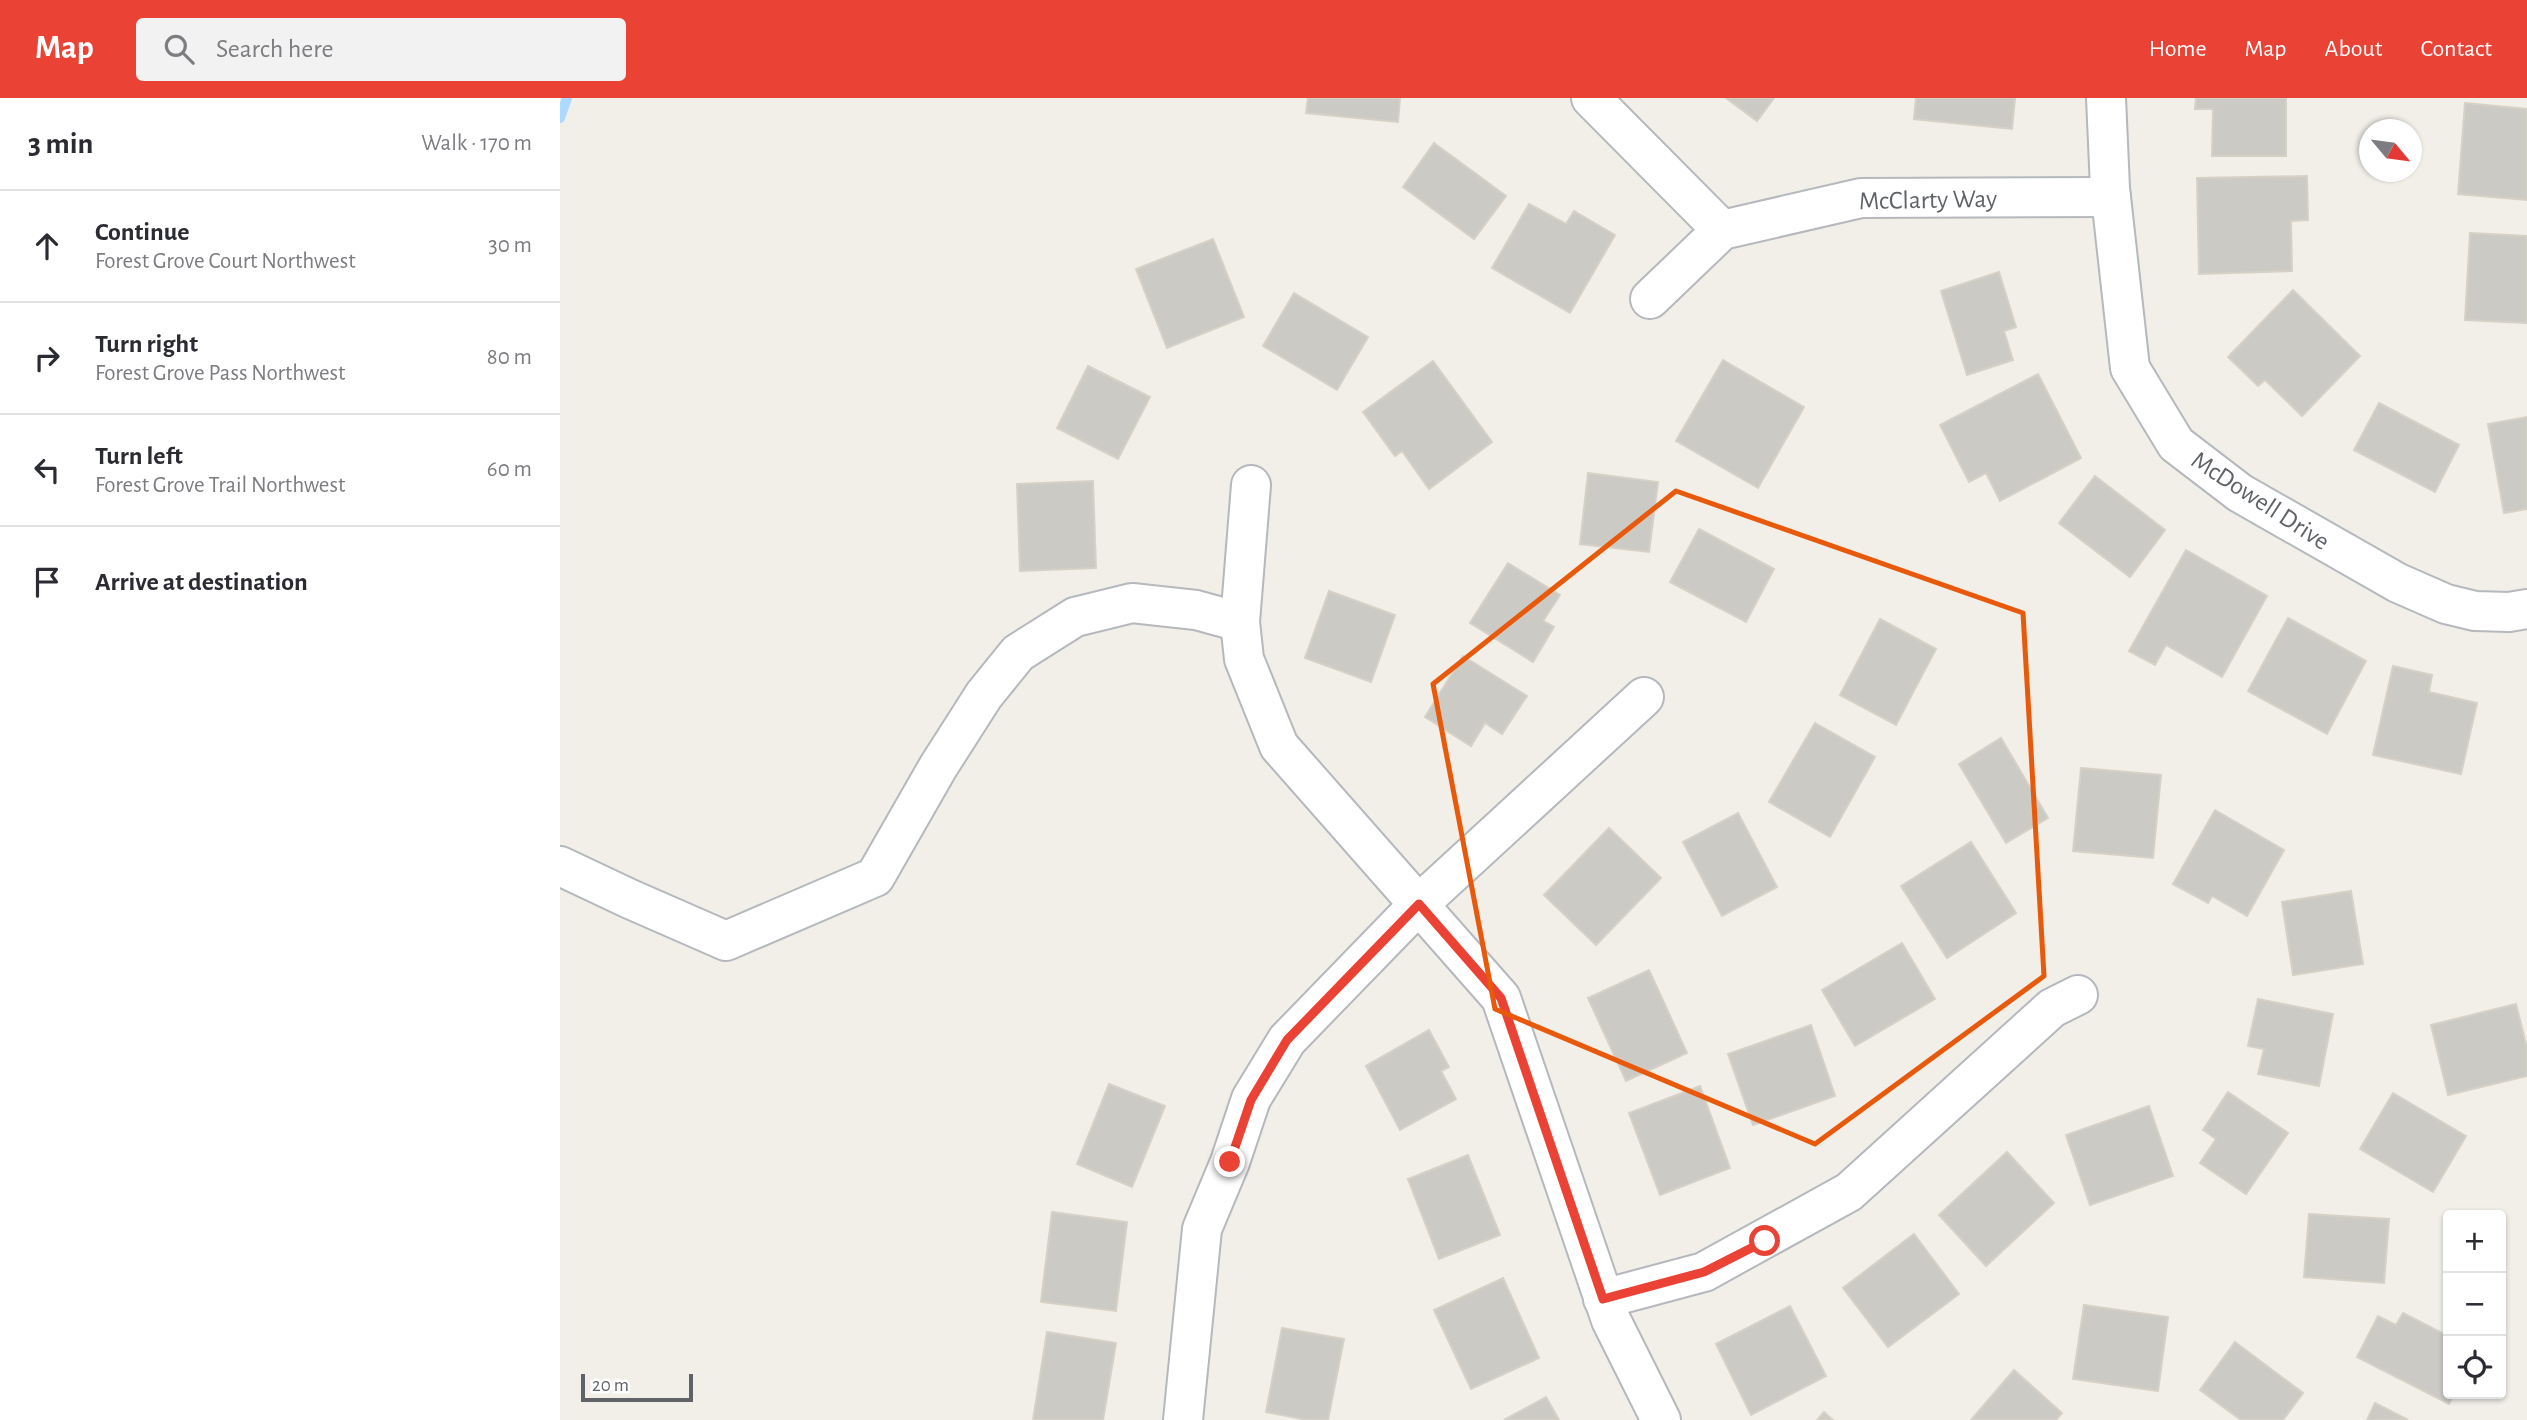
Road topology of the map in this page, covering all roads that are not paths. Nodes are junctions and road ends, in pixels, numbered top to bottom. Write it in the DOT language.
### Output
graph roads {
  1 [pos="1591,98"];
  2 [pos="2106,98"];
  3 [pos="2111,197"];
  4 [pos="1722,230"];
  5 [pos="1650,299"];
  6 [pos="1251,485"];
  7 [pos="2527,610"];
  8 [pos="1240,622"];
  9 [pos="1644,697"];
  10 [pos="560,866"];
  11 [pos="1419,904"];
  12 [pos="2078,995"];
  13 [pos="1603,1299"];
  14 [pos="1183,1420"];
  15 [pos="1661,1420"];
  1 -- 4 [label="street"];
  2 -- 3 [label="street, McDowell Drive"];
  3 -- 4 [label="street, McClarty Way"];
  3 -- 7 [label="street, McDowell Drive"];
  4 -- 5 [label="street"];
  6 -- 8 [label="street"];
  8 -- 10 [label="street"];
  8 -- 11 [label="street"];
  9 -- 11 [label="street"];
  11 -- 13 [label="street"];
  11 -- 14 [label="street"];
  12 -- 13 [label="street"];
  13 -- 15 [label="street"];
}
